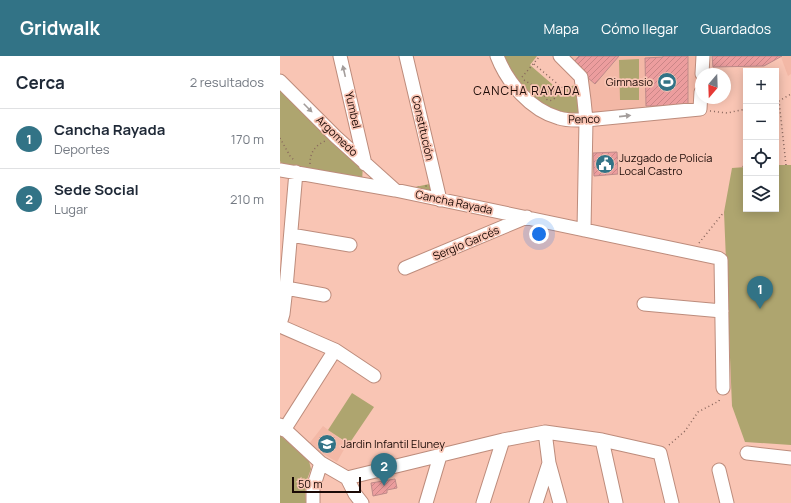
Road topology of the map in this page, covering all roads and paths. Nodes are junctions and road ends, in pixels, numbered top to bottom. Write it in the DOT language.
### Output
graph roads {
  1 [pos="340,56"];
  2 [pos="406,56"];
  3 [pos="497,56"];
  4 [pos="540,56"];
  5 [pos="703,56"];
  6 [pos="564,57"];
  7 [pos="534,64"];
  8 [pos="702,68"];
  9 [pos="521,78"];
  10 [pos="280,81"];
  11 [pos="560,86"];
  12 [pos="555,92"];
  13 [pos="791,94"];
  14 [pos="584,100"];
  15 [pos="779,101"];
  16 [pos="700,104"];
  17 [pos="700,109"];
  18 [pos="743,110"];
  19 [pos="586,120"];
  20 [pos="336,137"];
  21 [pos="280,138"];
  22 [pos="365,163"];
  23 [pos="786,165"];
  24 [pos="287,168"];
  25 [pos="314,175"];
  26 [pos="363,184"];
  27 [pos="395,190"];
  28 [pos="440,200"];
  29 [pos="724,212"];
  30 [pos="526,217"];
  31 [pos="584,230"];
  32 [pos="291,235"];
  33 [pos="350,245"];
  34 [pos="691,252"];
  35 [pos="405,268"];
  36 [pos="284,274"];
  37 [pos="286,288"];
  38 [pos="324,295"];
  39 [pos="644,304"];
  40 [pos="722,311"];
  41 [pos="280,325"];
  42 [pos="334,350"];
  43 [pos="374,376"];
  44 [pos="723,388"];
  45 [pos="282,427"];
  46 [pos="545,432"];
  47 [pos="503,440"];
  48 [pos="602,440"];
  49 [pos="660,453"];
  50 [pos="747,453"];
  51 [pos="440,456"];
  52 [pos="791,458"];
  53 [pos="321,463"];
  54 [pos="549,463"];
  55 [pos="719,470"];
  56 [pos="347,478"];
  57 [pos="313,503"];
  58 [pos="362,503"];
  59 [pos="426,503"];
  60 [pos="483,503"];
  61 [pos="536,503"];
  62 [pos="560,503"];
  63 [pos="616,503"];
  64 [pos="672,503"];
  65 [pos="727,503"];
  22 -- 1 [label="street, Yumbel, one-way"];
  2 -- 28 [label="street, Constitución"];
  3 -- 19 [label="street, Penco"];
  4 -- 7 [label="path"];
  5 -- 8 [label="street"];
  6 -- 14 [label="street"];
  7 -- 9 [label="path"];
  7 -- 11 [label="path"];
  10 -- 20 [label="street, Argomedo, one-way"];
  11 -- 12 [label="path"];
  11 -- 14 [label="path"];
  12 -- 12 [label="path"];
  13 -- 15 [label="path"];
  14 -- 19 [label="street"];
  15 -- 23 [label="path"];
  16 -- 17 [label="street"];
  17 -- 18 [label="path"];
  19 -- 17 [label="street, Penco, one-way"];
  19 -- 31 [label="street"];
  20 -- 22 [label="street, Argomedo"];
  20 -- 25 [label="path"];
  21 -- 24 [label="path"];
  22 -- 26 [label="street, Yumbel"];
  22 -- 27 [label="street, Argomedo"];
  24 -- 25 [label="street, Cancha Rayada"];
  24 -- 32 [label="street"];
  25 -- 26 [label="street, Cancha Rayada"];
  26 -- 27 [label="street, Cancha Rayada"];
  27 -- 28 [label="street, Cancha Rayada"];
  28 -- 30 [label="street, Cancha Rayada"];
  29 -- 34 [label="path"];
  30 -- 31 [label="street, Cancha Rayada"];
  30 -- 35 [label="street, Sergio Garcés"];
  31 -- 34 [label="street, Cancha Rayada"];
  32 -- 33 [label="street"];
  32 -- 36 [label="street"];
  34 -- 40 [label="street, Cancha Rayada"];
  36 -- 37 [label="street"];
  37 -- 38 [label="street"];
  37 -- 41 [label="street"];
  39 -- 40 [label="street"];
  40 -- 44 [label="street"];
  41 -- 42 [label="street"];
  42 -- 43 [label="street"];
  42 -- 45 [label="street"];
  44 -- 49 [label="path"];
  45 -- 53 [label="street"];
  46 -- 47 [label="street"];
  46 -- 48 [label="street"];
  46 -- 54 [label="street"];
  47 -- 51 [label="street"];
  47 -- 60 [label="street"];
  48 -- 49 [label="street"];
  48 -- 63 [label="street"];
  49 -- 64 [label="street"];
  50 -- 52 [label="street"];
  51 -- 56 [label="street"];
  51 -- 59 [label="street"];
  53 -- 56 [label="street"];
  53 -- 57 [label="street"];
  54 -- 61 [label="street"];
  54 -- 62 [label="street"];
  55 -- 65 [label="street"];
  56 -- 58 [label="street"];
}
